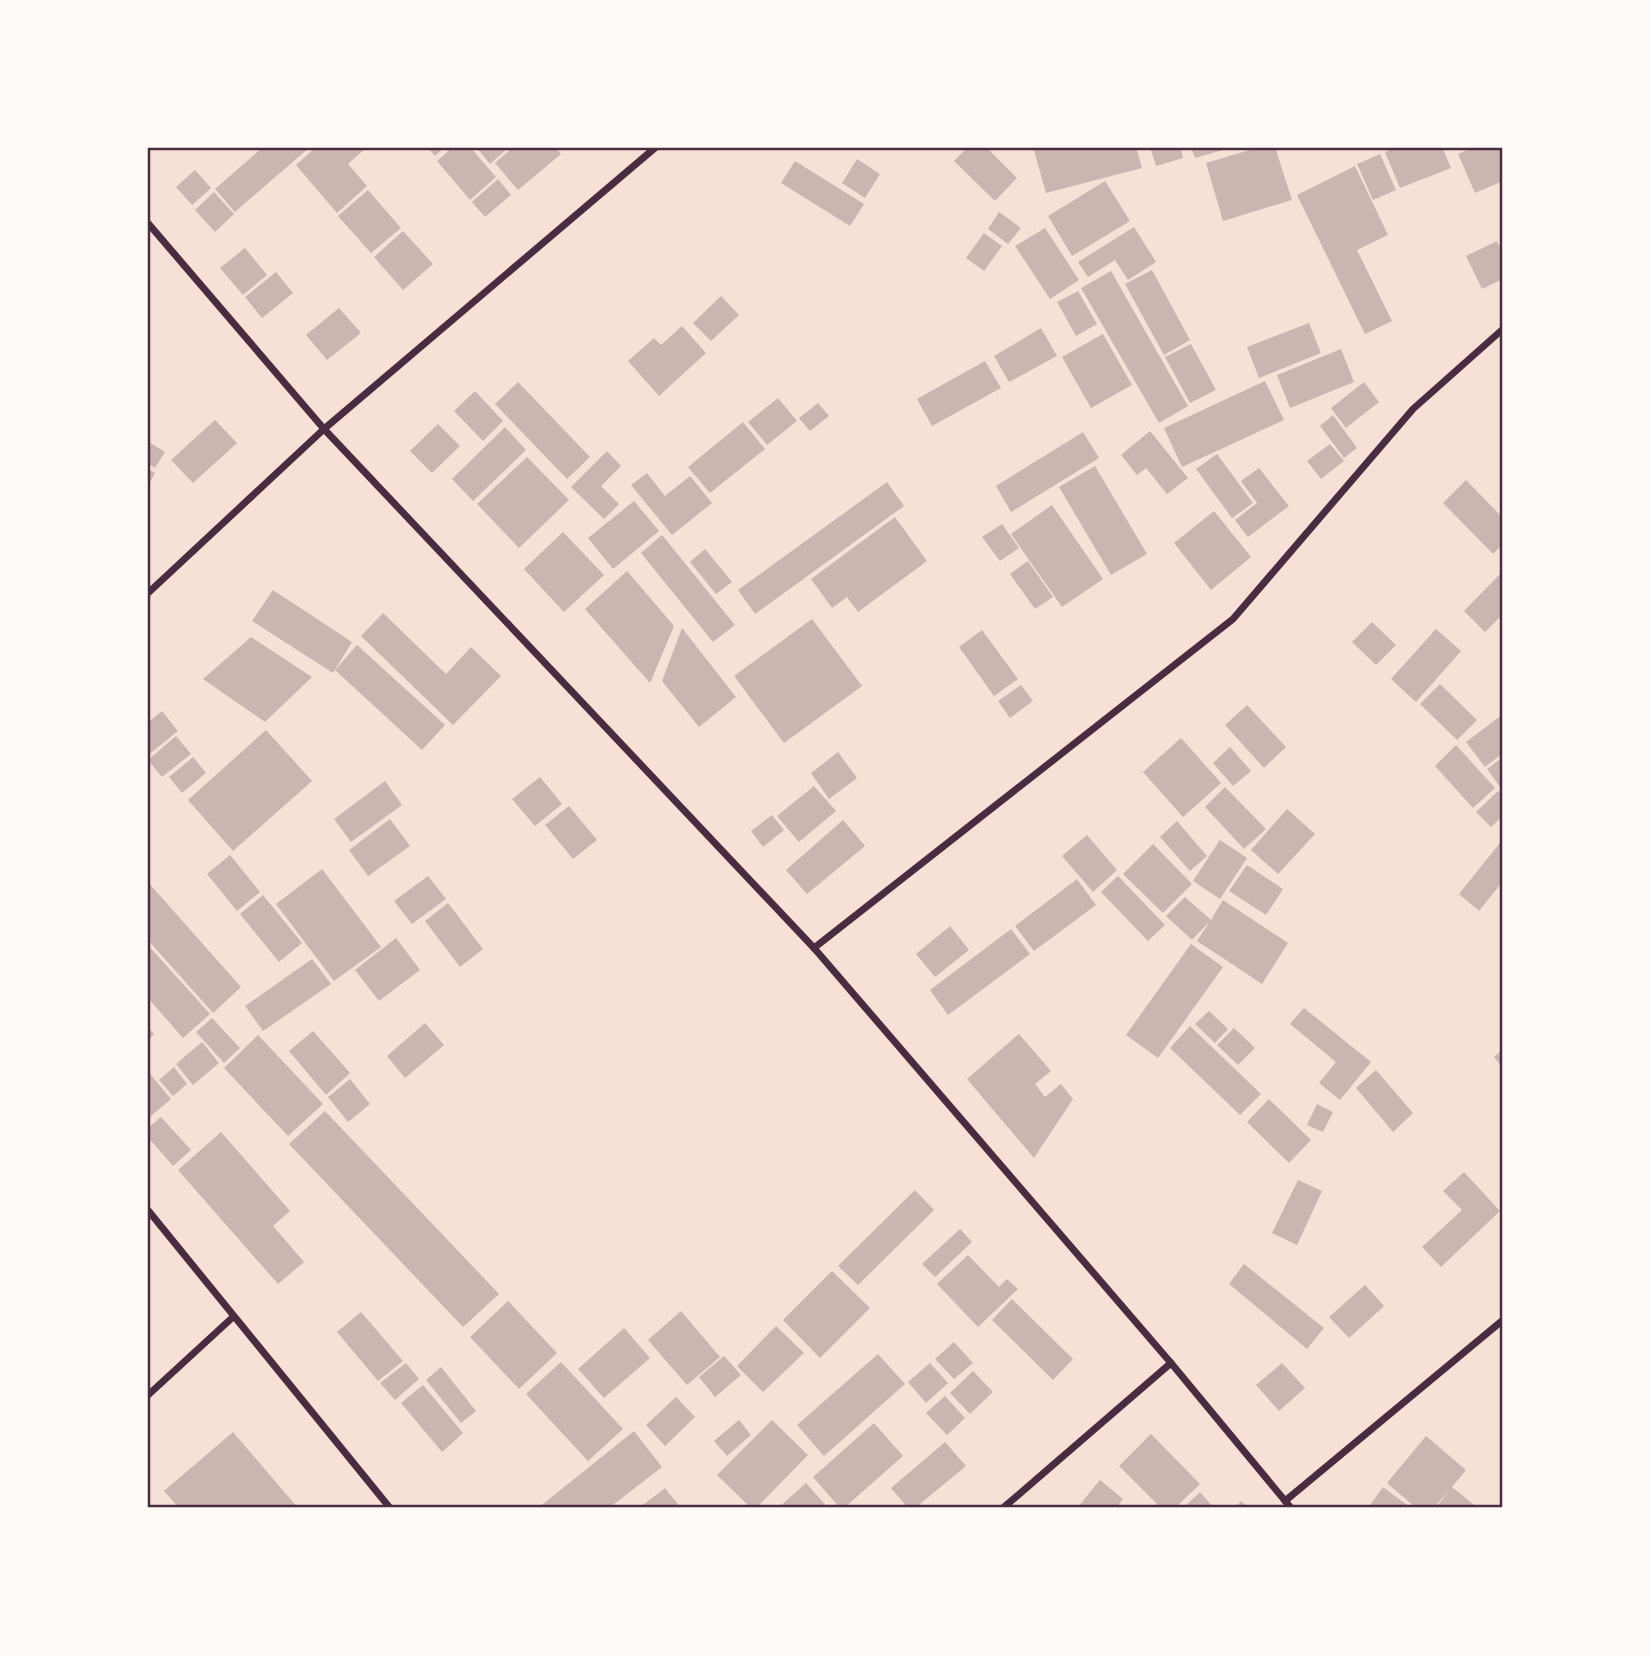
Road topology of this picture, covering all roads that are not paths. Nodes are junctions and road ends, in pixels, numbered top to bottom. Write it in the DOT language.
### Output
graph roads {
  1 [pos="656,147"];
  2 [pos="147,222"];
  3 [pos="1503,329"];
  4 [pos="324,429"];
  5 [pos="147,594"];
  6 [pos="814,948"];
  7 [pos="147,1209"];
  8 [pos="233,1317"];
  9 [pos="1503,1320"];
  10 [pos="1171,1363"];
  11 [pos="147,1396"];
  12 [pos="1285,1501"];
  13 [pos="390,1508"];
  14 [pos="1003,1508"];
  15 [pos="1291,1508"];
  1 -- 4 [label="street"];
  2 -- 4 [label="street"];
  3 -- 6 [label="street"];
  4 -- 5 [label="street"];
  4 -- 6 [label="street"];
  6 -- 10 [label="street"];
  7 -- 8 [label="street"];
  8 -- 11 [label="street"];
  8 -- 13 [label="street"];
  9 -- 12 [label="street"];
  10 -- 12 [label="street"];
  10 -- 14 [label="street"];
  12 -- 15 [label="street"];
}
